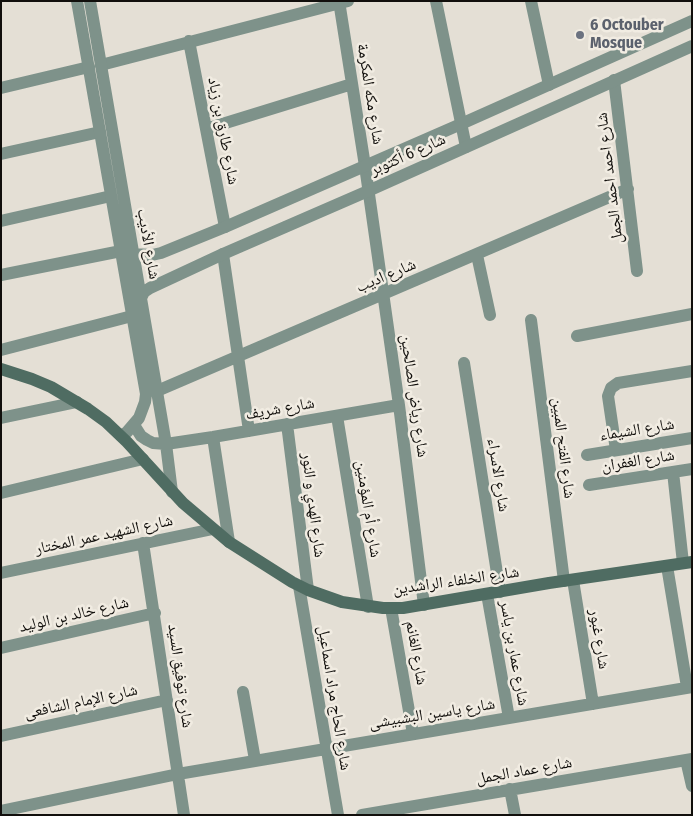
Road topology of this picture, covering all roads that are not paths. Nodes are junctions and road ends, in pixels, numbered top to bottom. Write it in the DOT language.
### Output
graph roads {
  1 [pos="77,1"];
  2 [pos="90,1"];
  3 [pos="436,1"];
  4 [pos="531,1"];
  5 [pos="343,2"];
  6 [pos="692,22"];
  7 [pos="189,41"];
  8 [pos="692,46"];
  9 [pos="95,66"];
  10 [pos="614,80"];
  11 [pos="352,84"];
  12 [pos="549,85"];
  13 [pos="1,88"];
  14 [pos="461,124"];
  15 [pos="206,129"];
  16 [pos="100,132"];
  17 [pos="466,147"];
  18 [pos="1,154"];
  19 [pos="365,166"];
  20 [pos="628,189"];
  21 [pos="368,191"];
  22 [pos="111,196"];
  23 [pos="1,220"];
  24 [pos="224,227"];
  25 [pos="127,252"];
  26 [pos="223,254"];
  27 [pos="477,255"];
  28 [pos="637,271"];
  29 [pos="1,275"];
  30 [pos="383,295"];
  31 [pos="141,298"];
  32 [pos="490,314"];
  33 [pos="692,314"];
  34 [pos="132,316"];
  35 [pos="531,320"];
  36 [pos="577,336"];
  37 [pos="1,350"];
  38 [pos="239,358"];
  39 [pos="464,363"];
  40 [pos="1,369"];
  41 [pos="692,372"];
  42 [pos="157,391"];
  43 [pos="77,402"];
  44 [pos="400,405"];
  45 [pos="337,416"];
  46 [pos="1,418"];
  47 [pos="287,424"];
  48 [pos="134,425"];
  49 [pos="249,430"];
  50 [pos="121,436"];
  51 [pos="213,437"];
  52 [pos="692,438"];
  53 [pos="166,444"];
  54 [pos="616,450"];
  55 [pos="587,454"];
  56 [pos="142,458"];
  57 [pos="692,469"];
  58 [pos="673,472"];
  59 [pos="589,485"];
  60 [pos="172,492"];
  61 [pos="1,493"];
  62 [pos="213,529"];
  63 [pos="229,542"];
  64 [pos="143,543"];
  65 [pos="687,563"];
  66 [pos="667,566"];
  67 [pos="1,573"];
  68 [pos="568,580"];
  69 [pos="304,588"];
  70 [pos="493,593"];
  71 [pos="424,605"];
  72 [pos="368,607"];
  73 [pos="391,608"];
  74 [pos="155,614"];
  75 [pos="1,648"];
  76 [pos="689,687"];
  77 [pos="243,692"];
  78 [pos="167,700"];
  79 [pos="593,704"];
  80 [pos="509,718"];
  81 [pos="413,734"];
  82 [pos="1,736"];
  83 [pos="326,748"];
  84 [pos="689,759"];
  85 [pos="255,760"];
  86 [pos="178,774"];
  87 [pos="692,786"];
  88 [pos="510,790"];
  89 [pos="1,811"];
  90 [pos="184,815"];
  91 [pos="338,815"];
  92 [pos="362,815"];
  93 [pos="515,815"];
  1 -- 9 [label="street, شارع الأديب"];
  2 -- 9 [label="street, شارع الأديب"];
  3 -- 14 [label="street"];
  4 -- 12 [label="street"];
  5 -- 7 [label="street"];
  5 -- 11 [label="street, شارع مكه المكرمة"];
  6 -- 12 [label="street, شارع 6 أكتوبر"];
  7 -- 9 [label="street"];
  7 -- 15 [label="street, شارع طارق بن زياد"];
  8 -- 10 [label="street, شارع 6 أكتوبر"];
  9 -- 13 [label="street"];
  9 -- 16 [label="street, شارع الأديب"];
  9 -- 25 [label="street, شارع الأديب"];
  10 -- 17 [label="street, شارع 6 أكتوبر"];
  10 -- 20 [label="street, شارع احمد احمد الجمل"];
  11 -- 15 [label="street"];
  11 -- 19 [label="street, شارع مكه المكرمة"];
  12 -- 14 [label="street, شارع 6 أكتوبر"];
  14 -- 17 [label="street"];
  14 -- 19 [label="street, شارع 6 أكتوبر"];
  15 -- 24 [label="street, شارع طارق بن زياد"];
  16 -- 18 [label="street"];
  16 -- 22 [label="street, شارع الأديب"];
  17 -- 21 [label="street, شارع 6 أكتوبر"];
  19 -- 21 [label="street, شارع مكه المكرمة"];
  19 -- 24 [label="street, شارع 6 أكتوبر"];
  20 -- 27 [label="street, شارع اديب"];
  20 -- 28 [label="street, شارع احمد احمد الجمل"];
  21 -- 26 [label="street, شارع 6 أكتوبر"];
  21 -- 30 [label="street, شارع رياض الصالحين"];
  22 -- 23 [label="street"];
  22 -- 25 [label="street, شارع الأديب"];
  24 -- 25 [label="street, شارع 6 أكتوبر"];
  25 -- 29 [label="street, شارع 6 أكتوبر"];
  25 -- 31 [label="street, شارع الأديب"];
  25 -- 34 [label="street, شارع الأديب"];
  26 -- 31 [label="street, شارع 6 أكتوبر"];
  26 -- 38 [label="street"];
  27 -- 30 [label="street, شارع اديب"];
  27 -- 32 [label="street"];
  30 -- 38 [label="street, شارع اديب"];
  30 -- 44 [label="street, شارع رياض الصالحين"];
  31 -- 42 [label="street, شارع الأديب"];
  33 -- 36 [label="street"];
  34 -- 37 [label="street"];
  34 -- 48 [label="street, شارع الأديب"];
  35 -- 68 [label="street, شارع الفتح المبين"];
  38 -- 42 [label="street, شارع اديب"];
  38 -- 49 [label="street"];
  39 -- 70 [label="street, شارع الاسراء"];
  40 -- 43 [label="main road, شارع الخلفاء الراشدين"];
  41 -- 54 [label="street"];
  42 -- 53 [label="street, شارع الأديب"];
  43 -- 46 [label="street"];
  43 -- 50 [label="main road, شارع الخلفاء الراشدين"];
  44 -- 45 [label="street, شارع شريف"];
  44 -- 71 [label="street, شارع رياض الصالحين"];
  45 -- 47 [label="street, شارع شريف"];
  45 -- 72 [label="street, شارع أم المؤمنين"];
  47 -- 49 [label="street, شارع شريف"];
  47 -- 69 [label="street, شارع الهدي و النور"];
  48 -- 50 [label="street, شارع الأديب"];
  48 -- 53 [label="street"];
  49 -- 51 [label="street, شارع شريف"];
  50 -- 56 [label="main road, شارع الخلفاء الراشدين"];
  51 -- 53 [label="street, شارع شريف"];
  51 -- 63 [label="street"];
  52 -- 54 [label="street, شارع الشيماء"];
  53 -- 60 [label="street, شارع الأديب"];
  54 -- 55 [label="street, شارع الشيماء"];
  56 -- 60 [label="main road, شارع الخلفاء الراشدين"];
  56 -- 61 [label="street"];
  57 -- 58 [label="street, شارع الغفران"];
  58 -- 59 [label="street, شارع الغفران"];
  58 -- 65 [label="street"];
  60 -- 62 [label="main road, شارع الخلفاء الراشدين"];
  62 -- 63 [label="main road, شارع الخلفاء الراشدين"];
  62 -- 64 [label="street, شارع الشهيد عمر المختار"];
  63 -- 69 [label="main road, شارع الخلفاء الراشدين"];
  64 -- 67 [label="street, شارع الشهيد عمر المختار"];
  64 -- 74 [label="street, شارع توفيق السيد"];
  65 -- 66 [label="main road, شارع الخلفاء الراشدين"];
  66 -- 68 [label="main road, شارع الخلفاء الراشدين"];
  66 -- 76 [label="street"];
  68 -- 70 [label="main road, شارع الخلفاء الراشدين"];
  68 -- 79 [label="street, شارع غبور"];
  69 -- 72 [label="main road, شارع الخلفاء الراشدين"];
  69 -- 83 [label="street, شارع الحاج مراد اسماعيل"];
  70 -- 71 [label="main road, شارع الخلفاء الراشدين"];
  70 -- 80 [label="street, شارع عمار بن ياسر"];
  71 -- 73 [label="main road, شارع الخلفاء الراشدين"];
  72 -- 73 [label="main road, شارع الخلفاء الراشدين"];
  73 -- 81 [label="street, شارع الغانم"];
  74 -- 75 [label="street, شارع خالد بن الوليد"];
  74 -- 78 [label="street, شارع توفيق السيد"];
  76 -- 79 [label="street, شارع ياسين البشبيشى"];
  77 -- 85 [label="street"];
  78 -- 82 [label="street, شارع الإمام الشافعى"];
  78 -- 86 [label="street, شارع توفيق السيد"];
  79 -- 80 [label="street, شارع ياسين البشبيشى"];
  80 -- 81 [label="street, شارع ياسين البشبيشى"];
  81 -- 83 [label="street, شارع ياسين البشبيشى"];
  83 -- 85 [label="street, شارع ياسين البشبيشى"];
  83 -- 91 [label="street, شارع الحاج مراد اسماعيل"];
  84 -- 87 [label="street"];
  84 -- 88 [label="street, شارع عماد الجمل"];
  85 -- 86 [label="street, شارع ياسين البشبيشى"];
  86 -- 89 [label="street, شارع ياسين البشبيشى"];
  86 -- 90 [label="street, شارع توفيق السيد"];
  88 -- 92 [label="street, شارع عماد الجمل"];
  88 -- 93 [label="street"];
}
